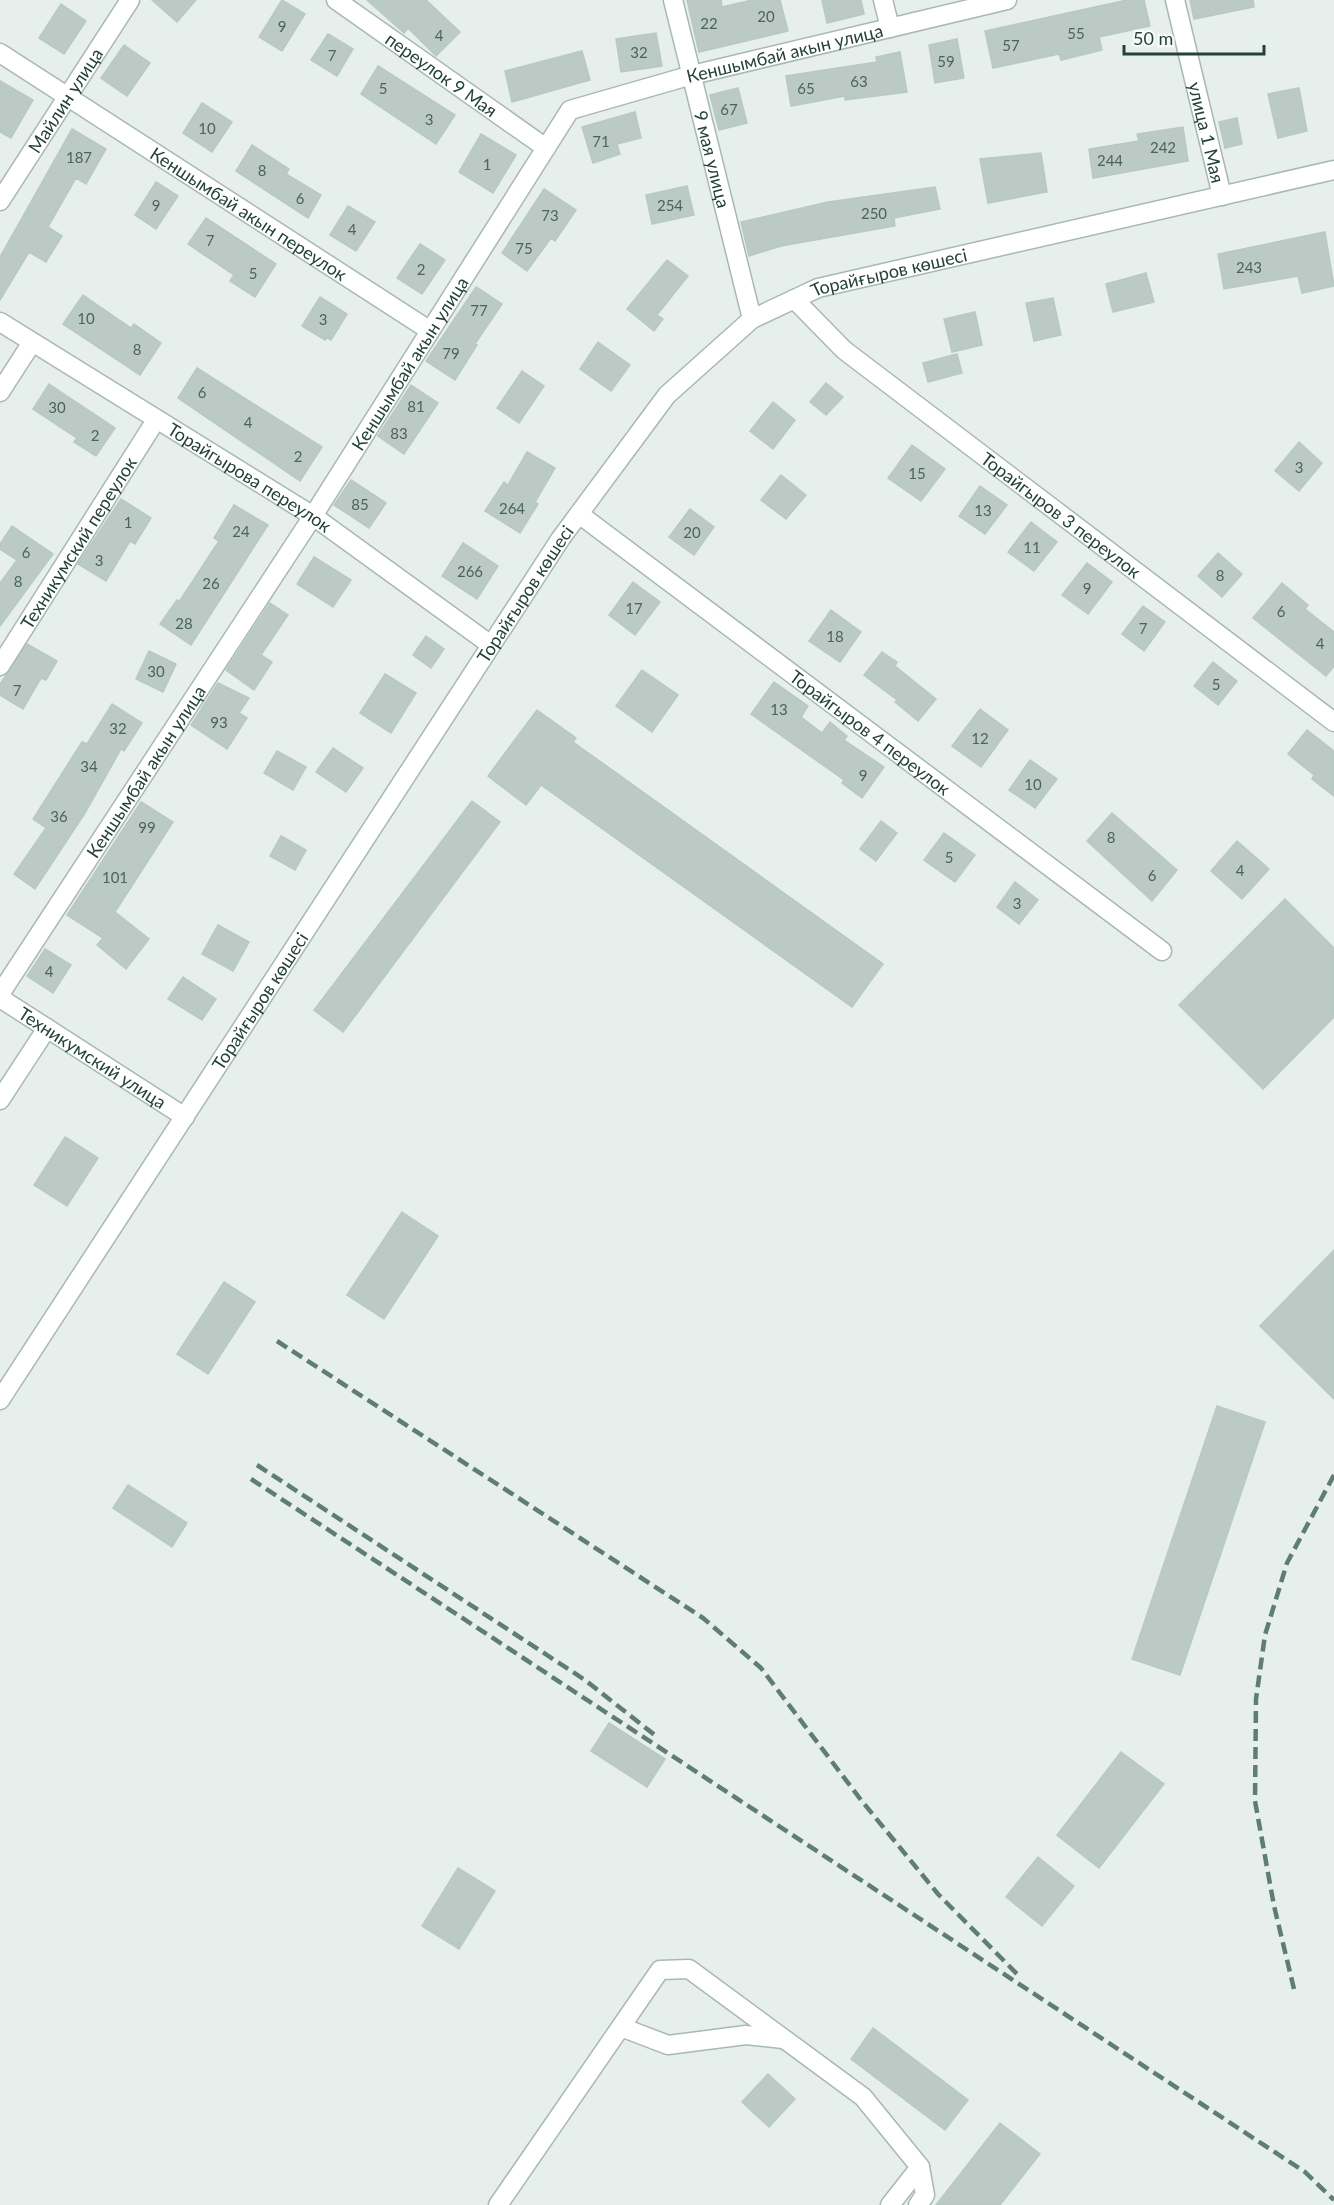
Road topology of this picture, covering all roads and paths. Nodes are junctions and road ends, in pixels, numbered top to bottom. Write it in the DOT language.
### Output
graph roads {
  1 [pos="130,0"];
  2 [pos="336,0"];
  3 [pos="673,0"];
  4 [pos="883,0"];
  5 [pos="1007,0"];
  6 [pos="1175,0"];
  7 [pos="891,28"];
  8 [pos="0,53"];
  9 [pos="692,75"];
  10 [pos="68,96"];
  11 [pos="546,148"];
  12 [pos="1334,170"];
  13 [pos="1222,196"];
  14 [pos="0,201"];
  15 [pos="794,299"];
  16 [pos="752,318"];
  17 [pos="0,322"];
  18 [pos="429,330"];
  19 [pos="31,344"];
  20 [pos="0,392"];
  21 [pos="156,420"];
  22 [pos="579,514"];
  23 [pos="313,516"];
  24 [pos="491,645"];
  25 [pos="0,666"];
  26 [pos="1334,722"];
  27 [pos="1162,951"];
  28 [pos="0,996"];
  29 [pos="47,1028"];
  30 [pos="0,1100"];
  31 [pos="184,1117"];
  32 [pos="0,1400"];
  33 [pos="621,2027"];
  34 [pos="784,2039"];
  35 [pos="920,2167"];
  36 [pos="498,2205"];
  37 [pos="890,2205"];
  38 [pos="918,2205"];
  1 -- 10 [label="street, Майлин улица"];
  2 -- 11 [label="street, переулок 9 Мая"];
  3 -- 9 [label="street, 9 мая улица"];
  4 -- 7 [label="street"];
  5 -- 7 [label="street, Кеншымбай акын улица"];
  6 -- 13 [label="street, улица 1 Мая"];
  7 -- 9 [label="street, Кеншымбай акын улица"];
  8 -- 10 [label="street, Кеншымбай акын переулок"];
  9 -- 11 [label="street, Кеншымбай акын улица"];
  9 -- 16 [label="street, 9 мая улица"];
  10 -- 14 [label="street, Майлин улица"];
  10 -- 18 [label="street, Кеншымбай акын переулок"];
  11 -- 18 [label="street, Кеншымбай акын улица"];
  12 -- 13 [label="street, Торайғыров көшесі"];
  13 -- 15 [label="street, Торайғыров көшесі"];
  15 -- 16 [label="street, Торайғыров көшесі"];
  15 -- 26 [label="street, Торайгыров 3 переулок"];
  16 -- 22 [label="street, Торайғыров көшесі"];
  17 -- 19 [label="street, Торайгырова переулок"];
  18 -- 23 [label="street, Кеншымбай акын улица"];
  19 -- 20 [label="street"];
  19 -- 21 [label="street, Торайгырова переулок"];
  21 -- 23 [label="street, Торайгырова переулок"];
  21 -- 25 [label="street, Техникумский переулок"];
  22 -- 24 [label="street, Торайғыров көшесі"];
  22 -- 27 [label="street, Торайгыров 4 переулок"];
  23 -- 24 [label="street, Торайгырова переулок"];
  23 -- 28 [label="street, Кеншымбай акын улица"];
  24 -- 31 [label="street, Торайғыров көшесі"];
  28 -- 29 [label="street, Техникумский улица"];
  29 -- 30 [label="street"];
  29 -- 31 [label="street, Техникумский улица"];
  31 -- 32 [label="street, Торайғыров көшесі"];
  33 -- 34 [label="street"];
  33 -- 34 [label="street"];
  33 -- 36 [label="street"];
  34 -- 35 [label="street"];
  35 -- 37 [label="street"];
  35 -- 38 [label="street"];
}
